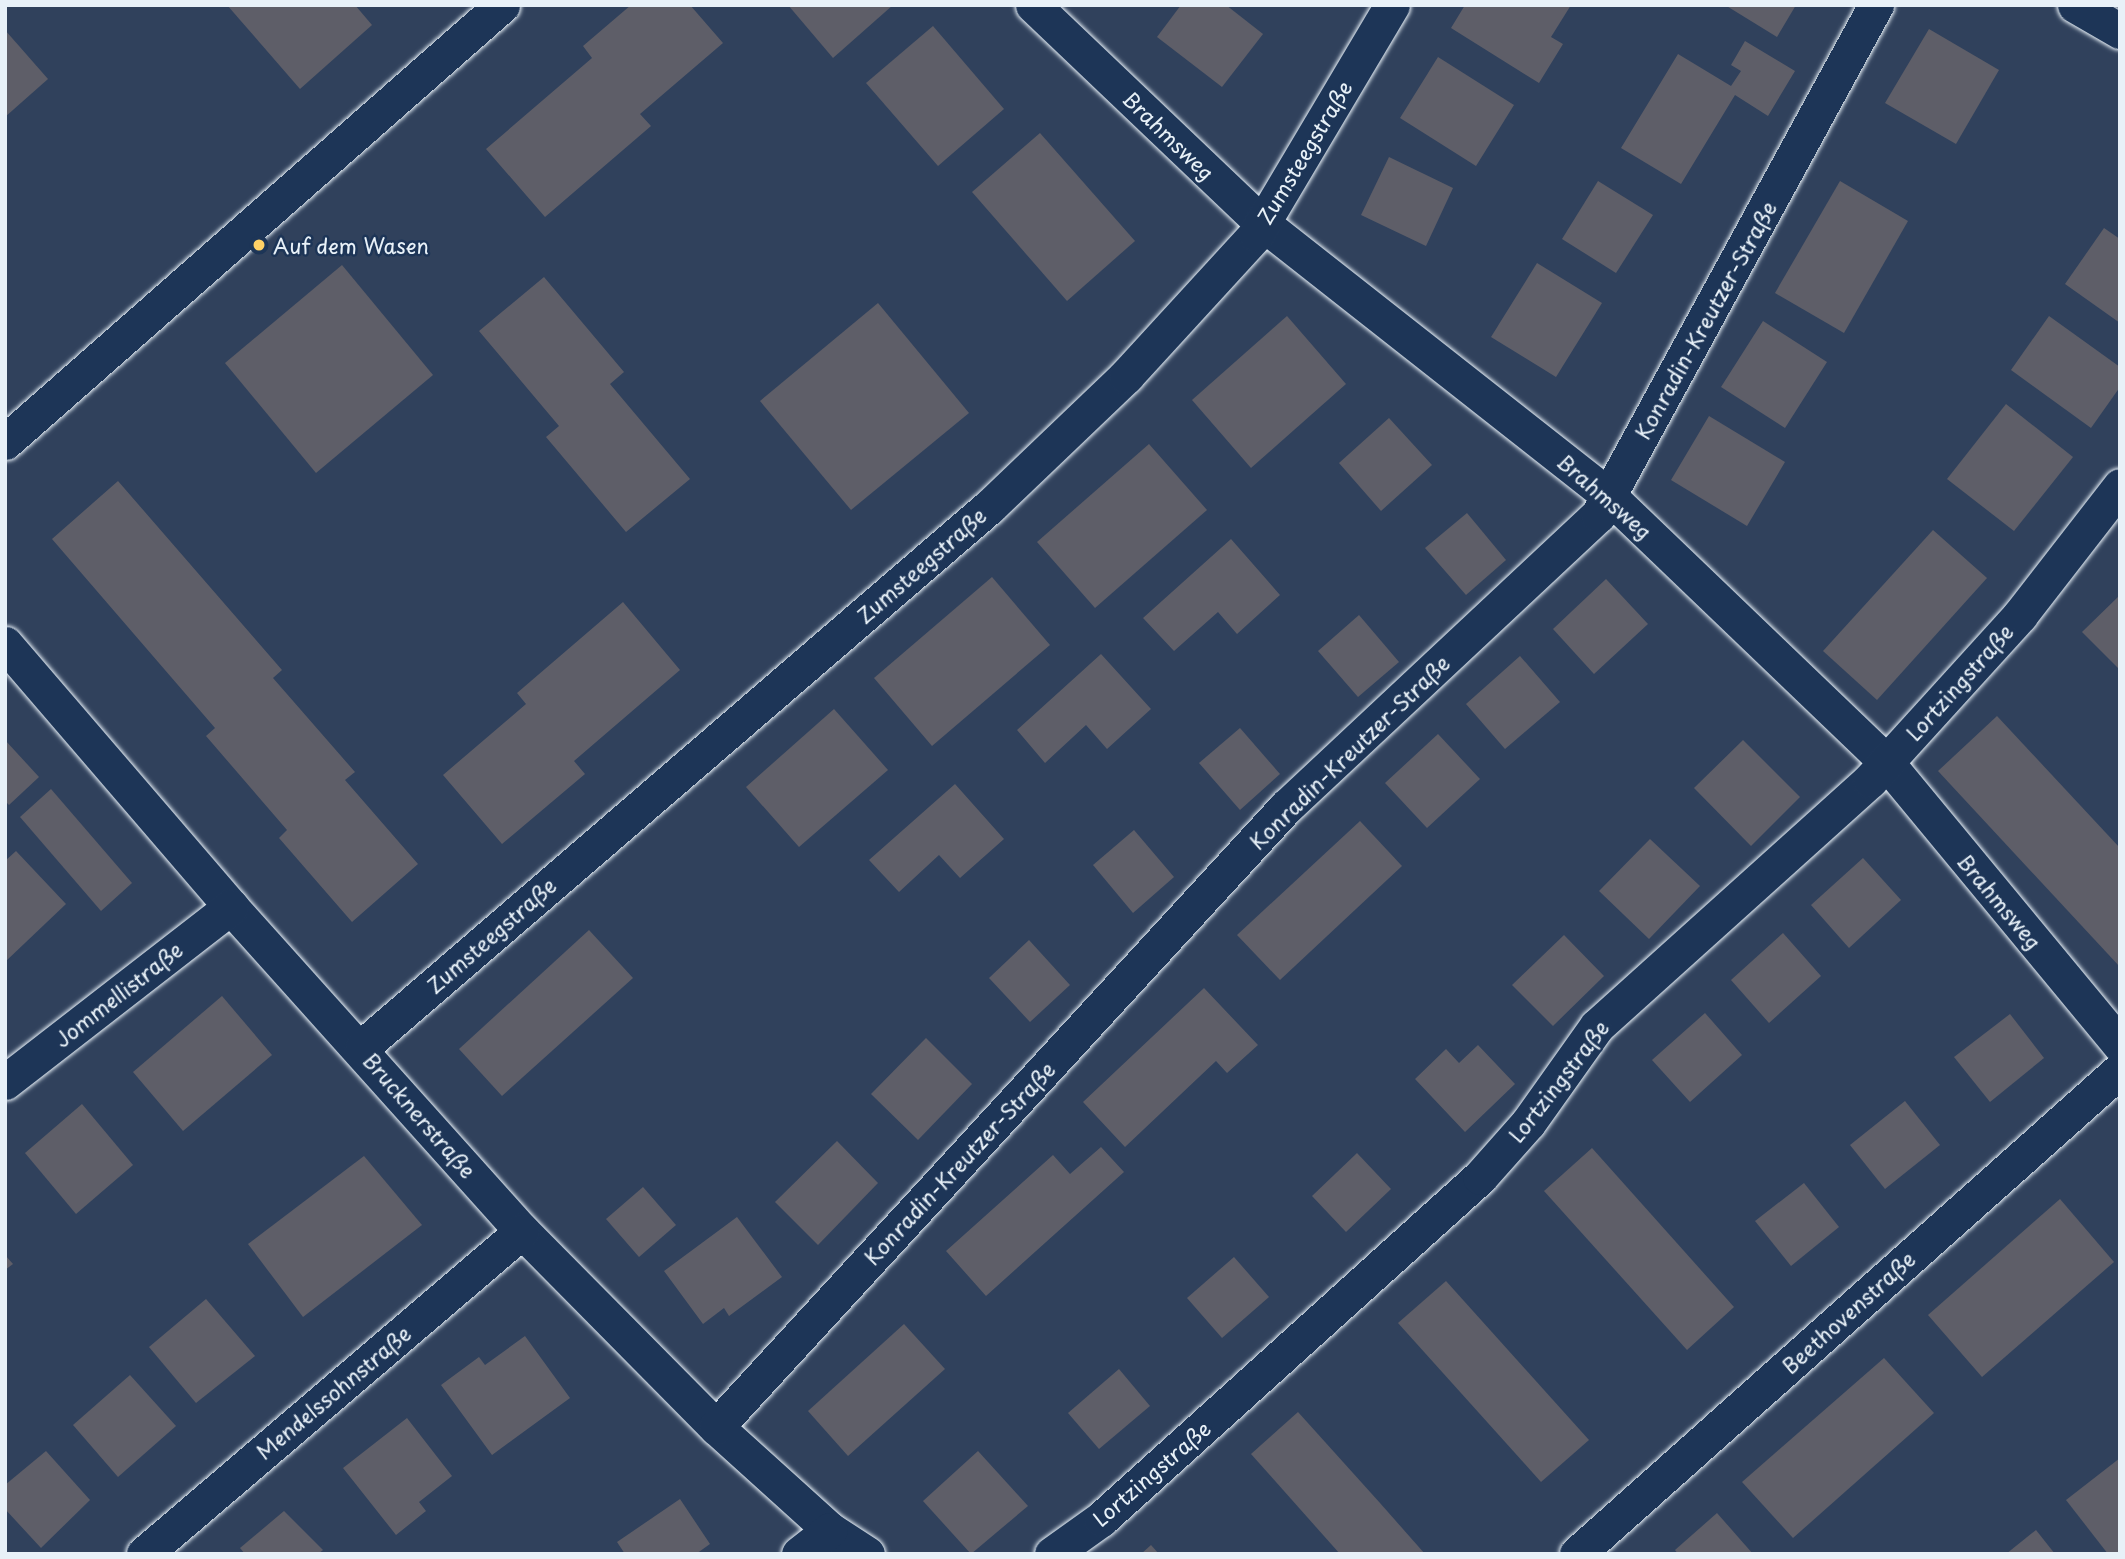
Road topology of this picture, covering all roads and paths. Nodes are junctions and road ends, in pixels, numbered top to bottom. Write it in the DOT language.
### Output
graph roads {
  1 [pos="502,5"];
  2 [pos="1033,5"];
  3 [pos="1392,5"];
  4 [pos="1876,5"];
  5 [pos="2075,5"];
  6 [pos="2120,31"];
  7 [pos="1261,222"];
  8 [pos="5,442"];
  9 [pos="2120,486"];
  10 [pos="1609,496"];
  11 [pos="5,644"];
  12 [pos="1886,762"];
  13 [pos="232,907"];
  14 [pos="2120,1045"];
  15 [pos="362,1047"];
  16 [pos="2120,1070"];
  17 [pos="5,1082"];
  18 [pos="522,1231"];
  19 [pos="716,1427"];
  20 [pos="830,1530"];
  21 [pos="144,1554"];
  22 [pos="799,1554"];
  23 [pos="867,1554"];
  24 [pos="1052,1554"];
  25 [pos="1577,1554"];
  1 -- 8 [label="street"];
  2 -- 7 [label="street, Brahmsweg"];
  3 -- 7 [label="street, Zumsteegstraße"];
  4 -- 10 [label="street, Konradin-Kreutzer-Straße"];
  5 -- 6 [label="street"];
  7 -- 10 [label="street, Brahmsweg"];
  7 -- 15 [label="street, Zumsteegstraße"];
  9 -- 12 [label="street, Lortzingstraße"];
  10 -- 12 [label="street, Brahmsweg"];
  10 -- 19 [label="street, Konradin-Kreutzer-Straße"];
  11 -- 13 [label="street, Brucknerstraße"];
  12 -- 14 [label="street, Brahmsweg"];
  12 -- 24 [label="street, Lortzingstraße"];
  13 -- 15 [label="street, Brucknerstraße"];
  13 -- 17 [label="street, Jommellistraße"];
  15 -- 18 [label="street, Brucknerstraße"];
  16 -- 25 [label="street, Beethovenstraße"];
  18 -- 19 [label="street, Brucknerstraße"];
  18 -- 21 [label="street, Mendelssohnstraße"];
  19 -- 20 [label="street, Brucknerstraße"];
  20 -- 22 [label="street"];
  20 -- 23 [label="street, Brucknerstraße"];
}
